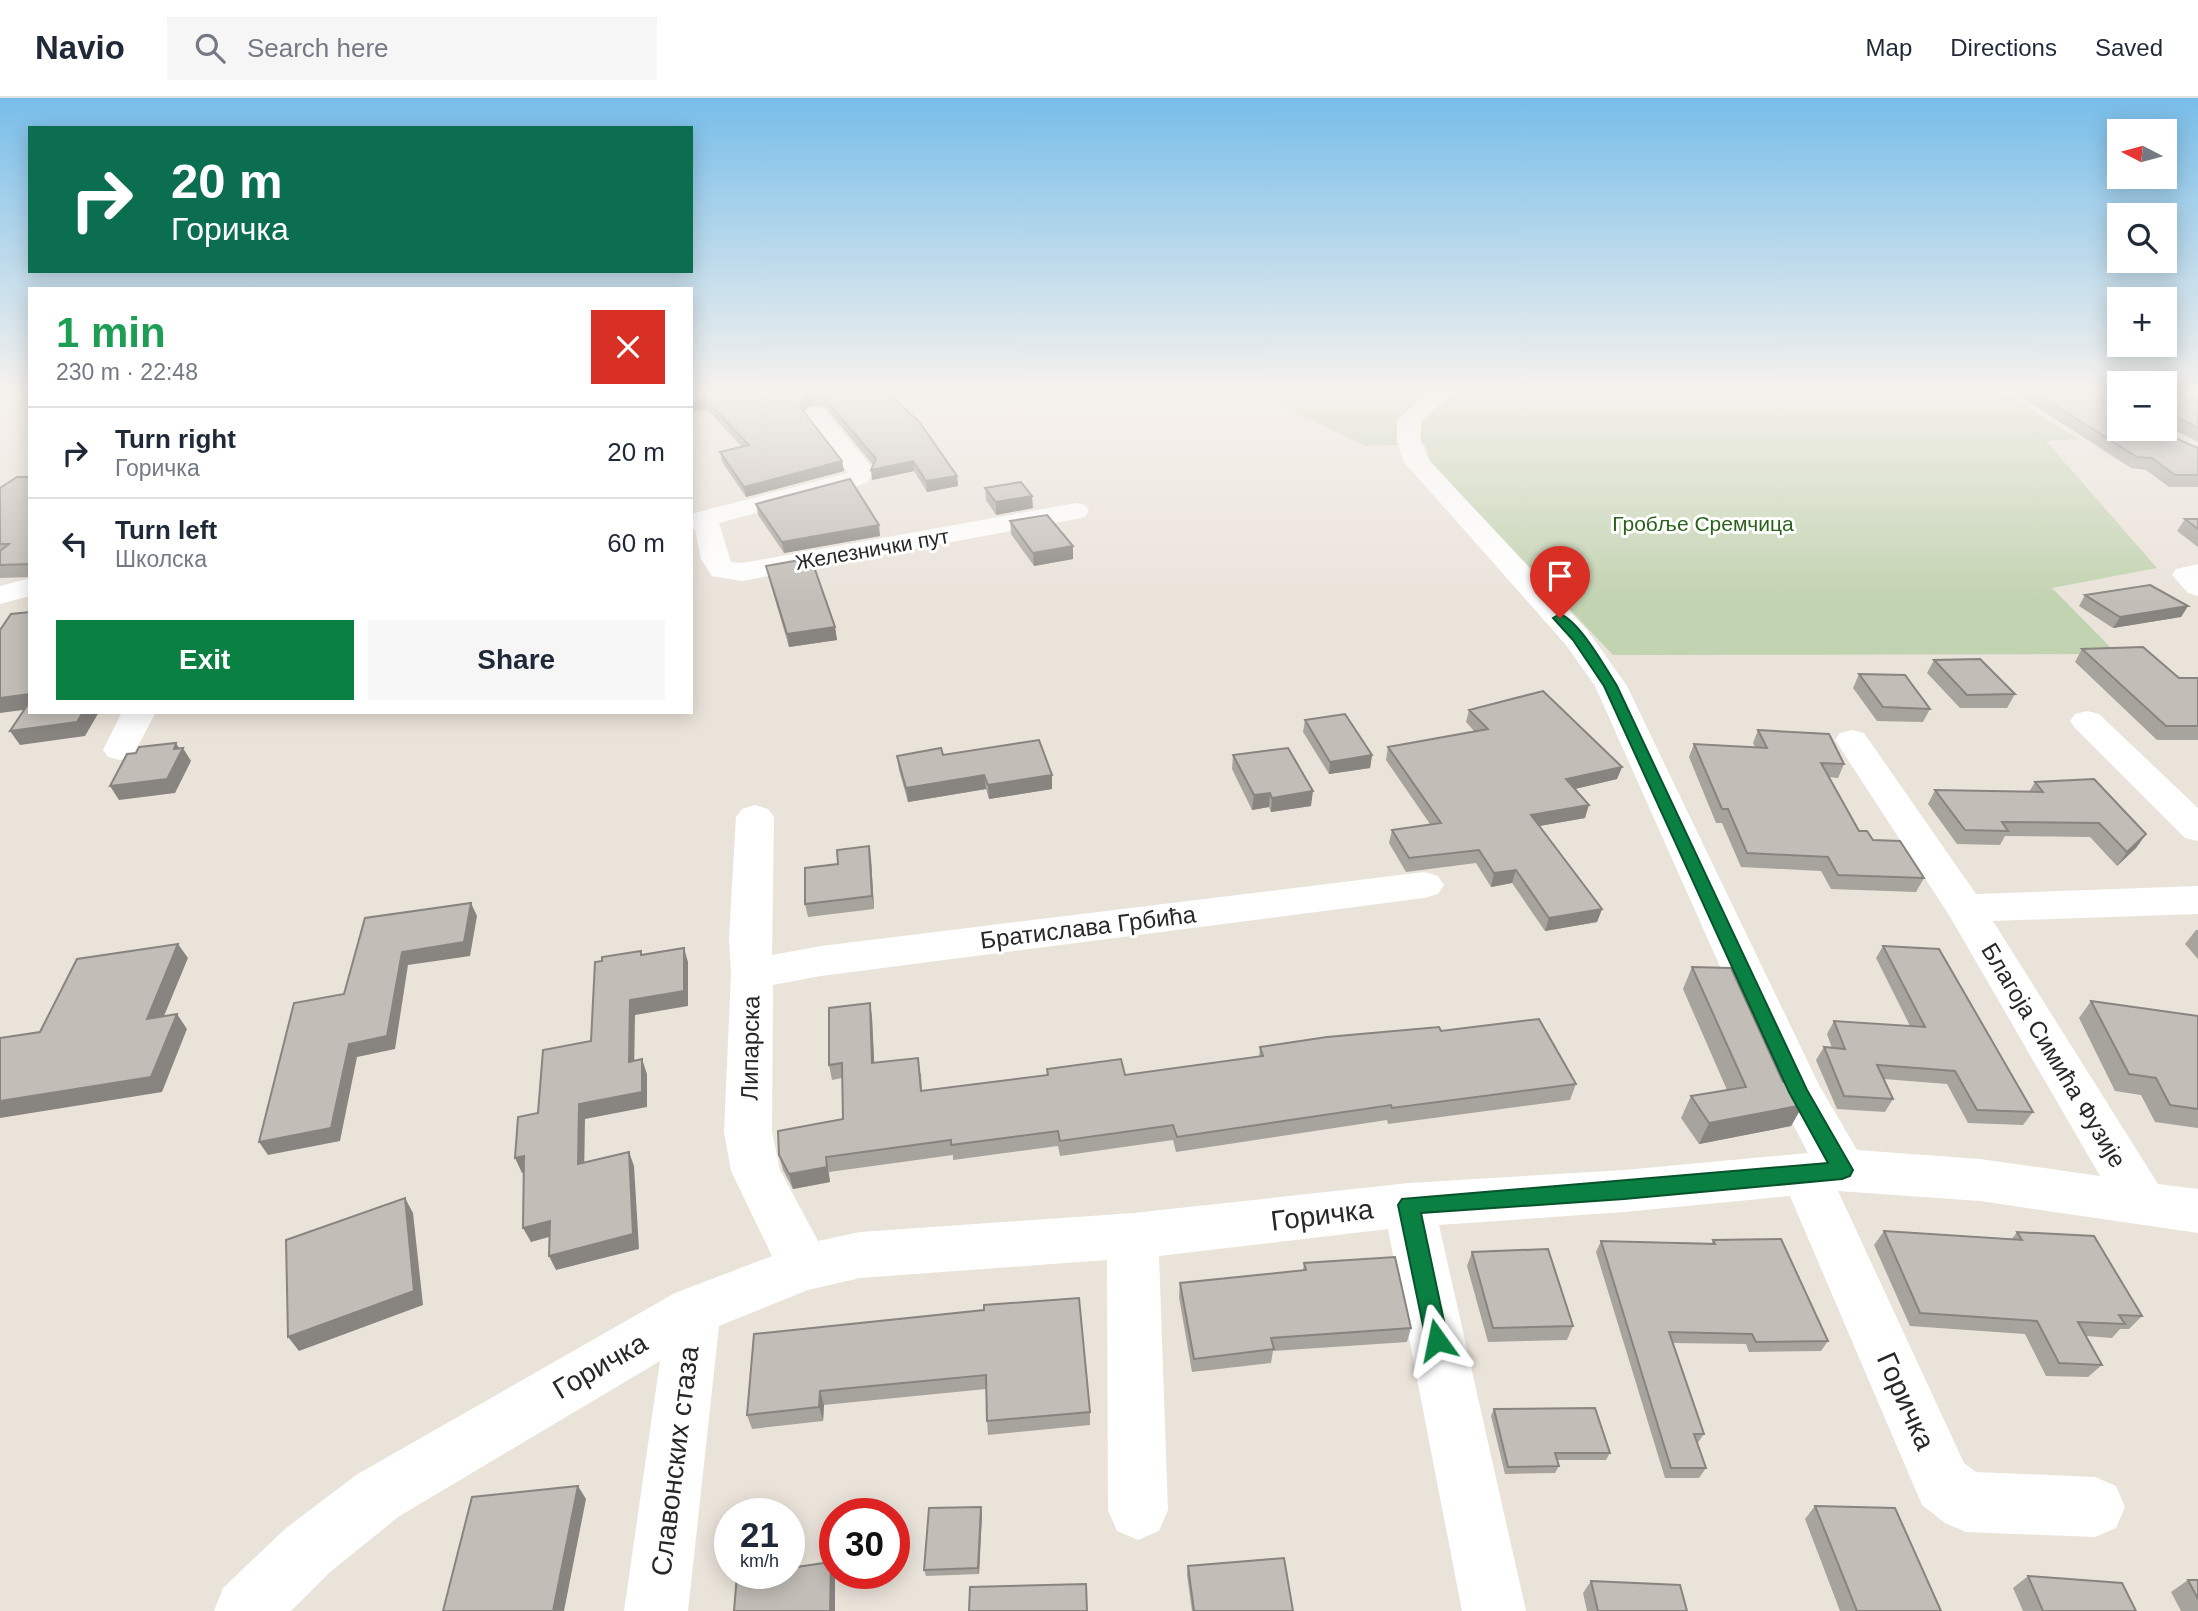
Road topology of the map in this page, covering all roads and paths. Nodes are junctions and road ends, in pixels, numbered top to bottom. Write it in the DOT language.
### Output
graph roads {
  1 [pos="853,461"];
  2 [pos="1417,461"];
  3 [pos="1076,511"];
  4 [pos="697,521"];
  5 [pos="2198,573"];
  6 [pos="2198,587"];
  7 [pos="28,588"];
  8 [pos="0,595"];
  9 [pos="138,714"];
  10 [pos="2087,722"];
  11 [pos="1852,740"];
  12 [pos="120,750"];
  13 [pos="755,817"];
  14 [pos="2198,829"];
  15 [pos="1424,885"];
  16 [pos="2198,900"];
  17 [pos="1965,908"];
  18 [pos="752,974"];
  19 [pos="1824,1171"];
  20 [pos="2142,1202"];
  21 [pos="1409,1205"];
  22 [pos="2198,1211"];
  23 [pos="1133,1236"];
  24 [pos="804,1267"];
  25 [pos="694,1311"];
  26 [pos="2095,1507"];
  27 [pos="1138,1510"];
  28 [pos="246,1611"];
  29 [pos="656,1611"];
  30 [pos="1494,1611"];
  1 -- 4 [label="street, Железнички пут"];
  2 -- 19 [label="street"];
  3 -- 4 [label="street, Железнички пут"];
  5 -- 6 [label="street"];
  7 -- 8 [label="street"];
  9 -- 12 [label="street"];
  10 -- 14 [label="street"];
  11 -- 17 [label="street, Благоја Симића Фузије"];
  13 -- 18 [label="street, Липарска"];
  15 -- 18 [label="street, Братислава Грбића"];
  16 -- 17 [label="street, Благоја Симића Фузије"];
  17 -- 20 [label="street, Благоја Симића Фузије"];
  18 -- 24 [label="street, Липарска"];
  19 -- 20 [label="street, Горичка"];
  19 -- 21 [label="street, Горичка"];
  19 -- 26 [label="street, Горичка"];
  20 -- 22 [label="street, Горичка"];
  21 -- 23 [label="street, Горичка"];
  21 -- 30 [label="street"];
  23 -- 24 [label="street, Горичка"];
  23 -- 27 [label="street"];
  24 -- 25 [label="street, Горичка"];
  25 -- 28 [label="street, Горичка"];
  25 -- 29 [label="street, Славонских стаза"];
}
